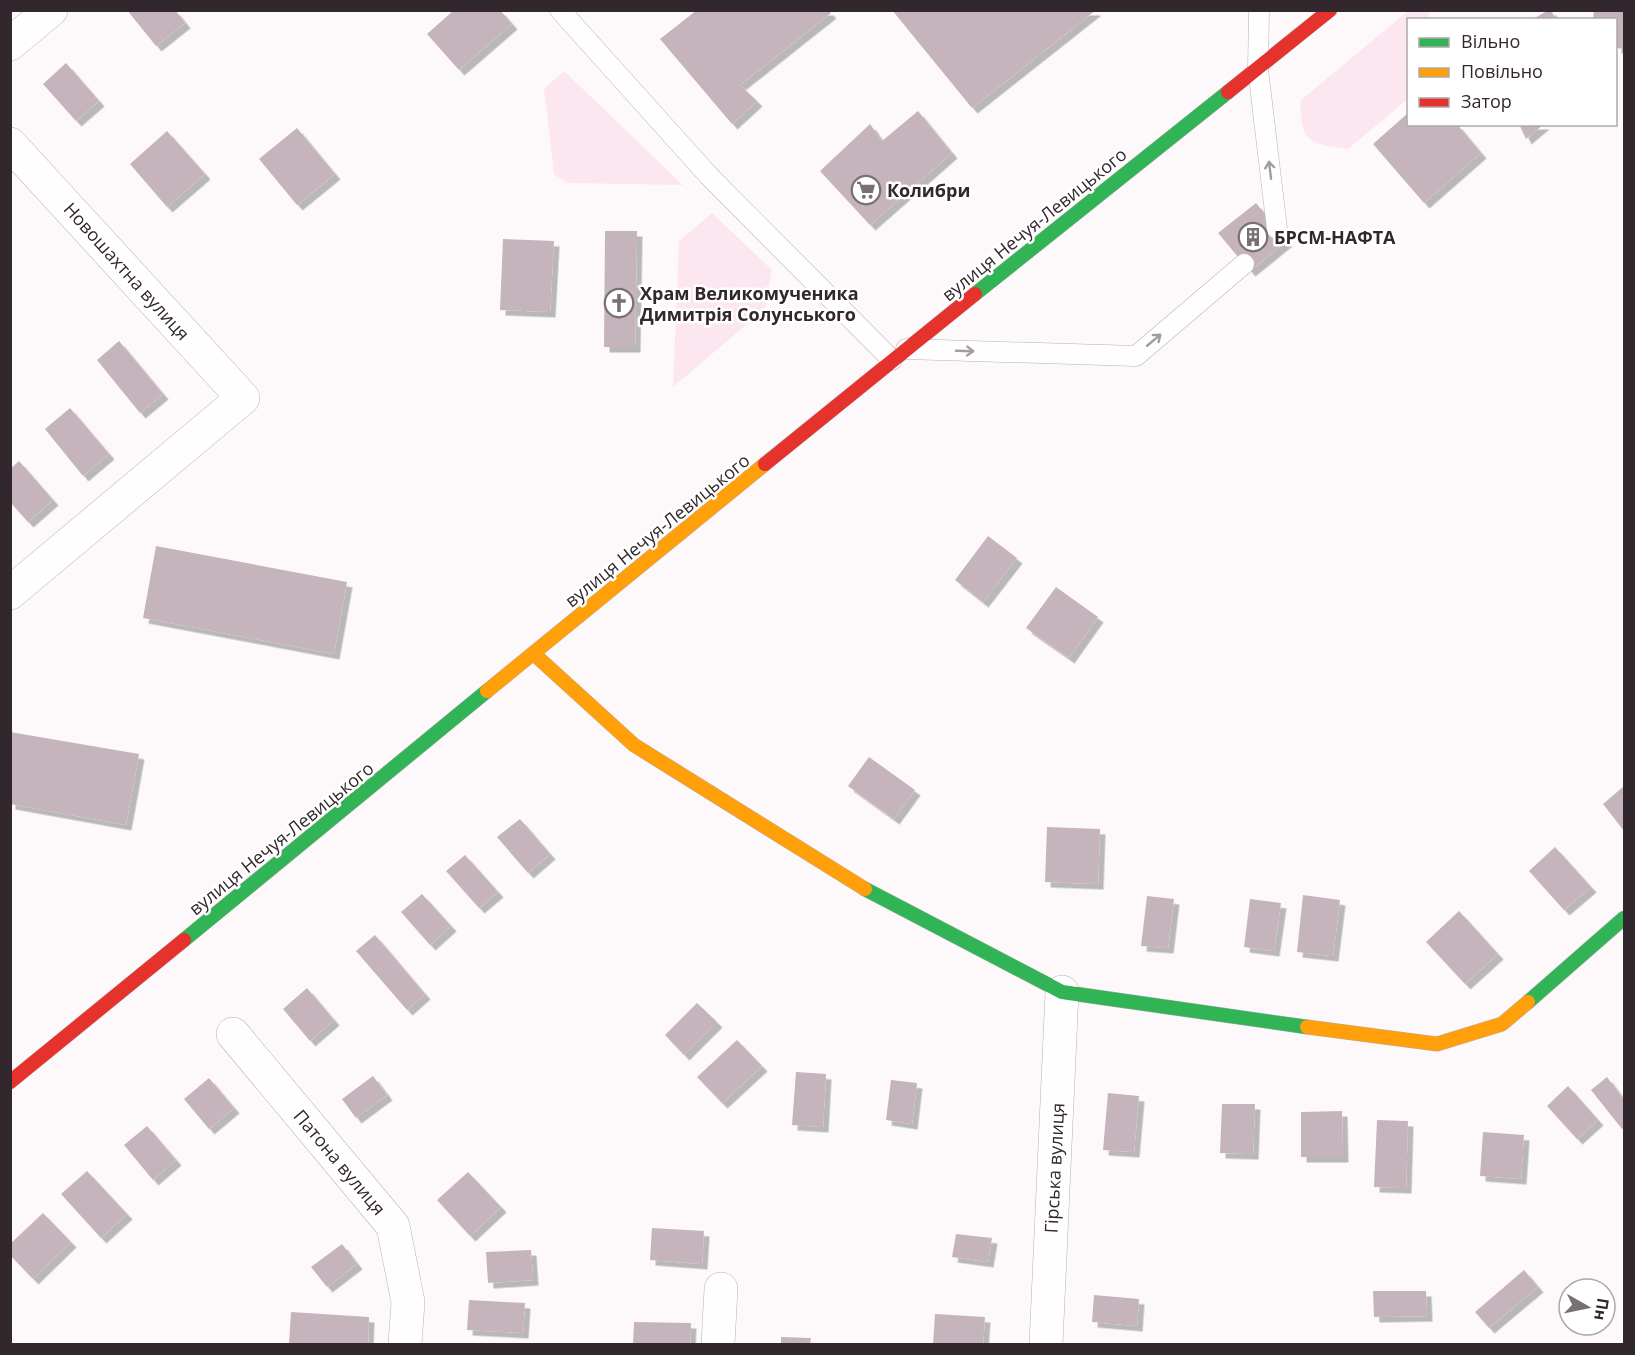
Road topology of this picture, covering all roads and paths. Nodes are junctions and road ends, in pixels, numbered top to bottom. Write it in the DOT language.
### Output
graph roads {
  1 [pos="51,10"];
  2 [pos="560,10"];
  3 [pos="1259,10"];
  4 [pos="1330,10"];
  5 [pos="10,44"];
  6 [pos="1258,69"];
  7 [pos="10,144"];
  8 [pos="1277,229"];
  9 [pos="1244,264"];
  10 [pos="899,354"];
  11 [pos="10,593"];
  12 [pos="534,654"];
  13 [pos="1624,918"];
  14 [pos="1062,992"];
  15 [pos="233,1034"];
  16 [pos="10,1082"];
  17 [pos="721,1289"];
  18 [pos="405,1344"];
  19 [pos="718,1344"];
  20 [pos="1046,1344"];
  1 -- 5 [label="street"];
  2 -- 10 [label="lane"];
  3 -- 6 [label="lane"];
  4 -- 6 [label="main road, вулиця Нечуя-Левицького"];
  8 -- 6 [label="lane, one-way"];
  6 -- 10 [label="main road, вулиця Нечуя-Левицького"];
  7 -- 11 [label="street, Новошахтна вулиця"];
  10 -- 9 [label="lane, one-way"];
  10 -- 12 [label="main road, вулиця Нечуя-Левицького"];
  12 -- 14 [label="main road"];
  12 -- 16 [label="main road, вулиця Нечуя-Левицького"];
  13 -- 14 [label="main road"];
  14 -- 20 [label="street, Гірська вулиця"];
  15 -- 18 [label="street, Патона вулиця"];
  17 -- 19 [label="street"];
}
